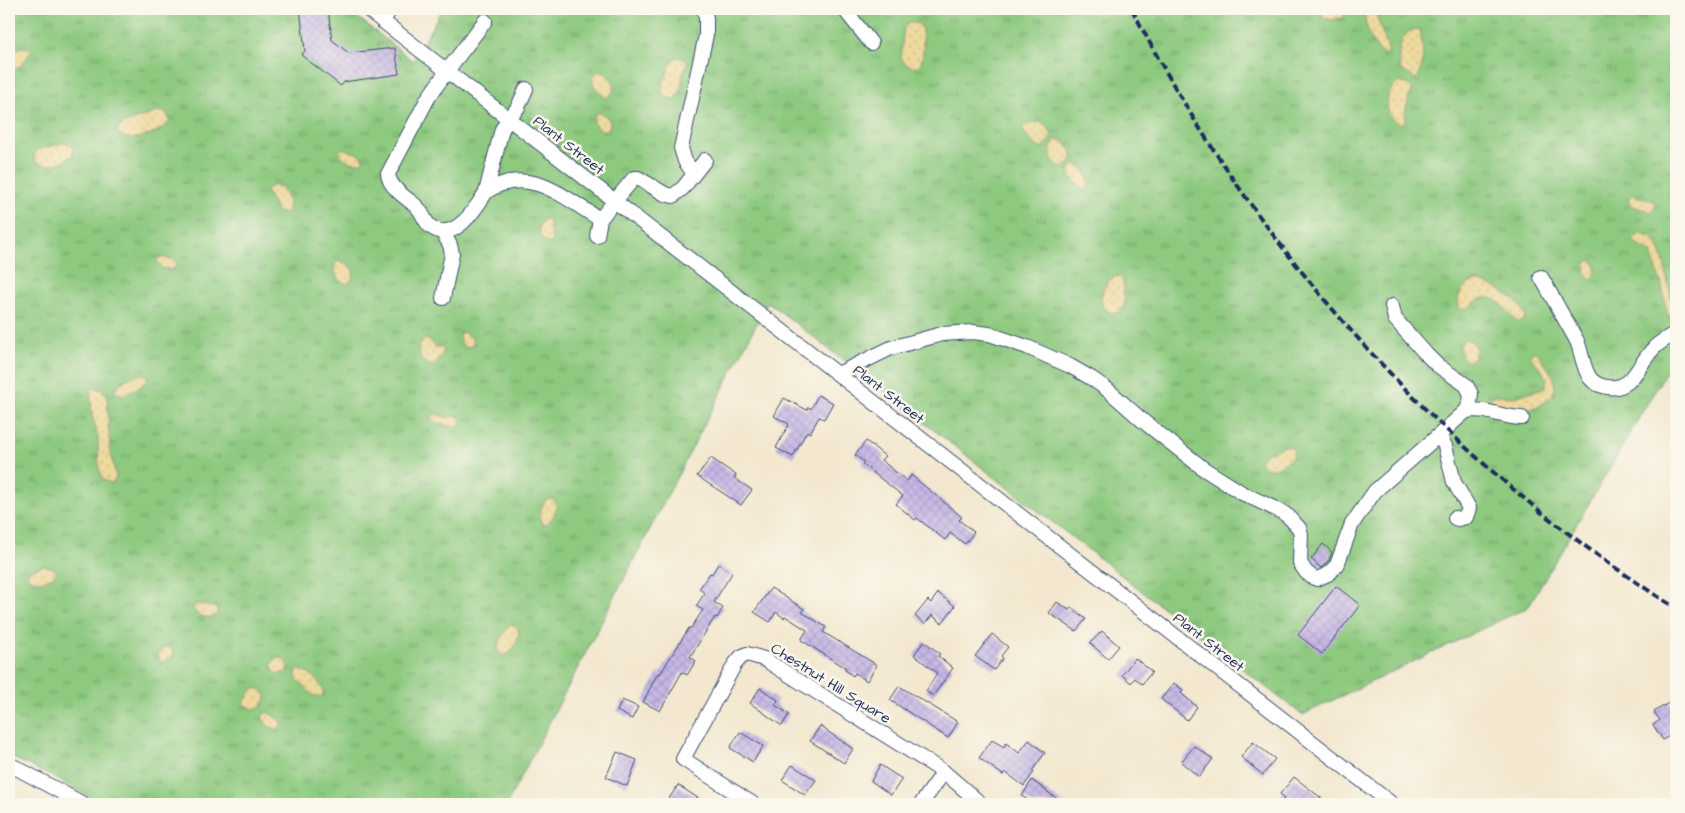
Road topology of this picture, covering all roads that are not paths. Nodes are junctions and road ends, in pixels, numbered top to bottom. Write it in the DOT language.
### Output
graph roads {
  1 [pos="367,9"];
  2 [pos="391,9"];
  3 [pos="704,9"];
  4 [pos="844,9"];
  5 [pos="382,21"];
  6 [pos="485,21"];
  7 [pos="871,43"];
  8 [pos="447,71"];
  9 [pos="526,89"];
  10 [pos="509,119"];
  11 [pos="705,160"];
  12 [pos="694,174"];
  13 [pos="486,192"];
  14 [pos="615,201"];
  15 [pos="600,219"];
  16 [pos="442,231"];
  17 [pos="597,236"];
  18 [pos="1542,277"];
  19 [pos="444,298"];
  20 [pos="1392,306"];
  21 [pos="1676,332"];
  22 [pos="838,374"];
  23 [pos="1466,411"];
  24 [pos="1522,418"];
  25 [pos="1439,435"];
  26 [pos="1455,518"];
  27 [pos="9,766"];
  28 [pos="944,772"];
  29 [pos="83,804"];
  30 [pos="753,804"];
  31 [pos="921,804"];
  32 [pos="981,804"];
  33 [pos="1392,804"];
  1 -- 5 [label="street, Plant Street"];
  2 -- 5 [label="street"];
  3 -- 12 [label="street"];
  4 -- 7 [label="street"];
  5 -- 8 [label="street, Plant Street"];
  6 -- 8 [label="street"];
  8 -- 10 [label="street, Plant Street"];
  8 -- 16 [label="street"];
  9 -- 10 [label="street"];
  10 -- 13 [label="street"];
  10 -- 14 [label="street, Plant Street"];
  11 -- 12 [label="street"];
  12 -- 14 [label="street"];
  13 -- 15 [label="street"];
  13 -- 16 [label="street"];
  14 -- 15 [label="street"];
  14 -- 22 [label="street, Plant Street"];
  15 -- 17 [label="street"];
  16 -- 19 [label="street"];
  18 -- 21 [label="street"];
  20 -- 23 [label="street"];
  22 -- 25 [label="street"];
  22 -- 33 [label="street, Plant Street"];
  23 -- 24 [label="street"];
  23 -- 25 [label="street"];
  25 -- 26 [label="street"];
  27 -- 29 [label="street"];
  28 -- 30 [label="street, Chestnut Hill Square"];
  28 -- 31 [label="street"];
  28 -- 32 [label="street"];
}
